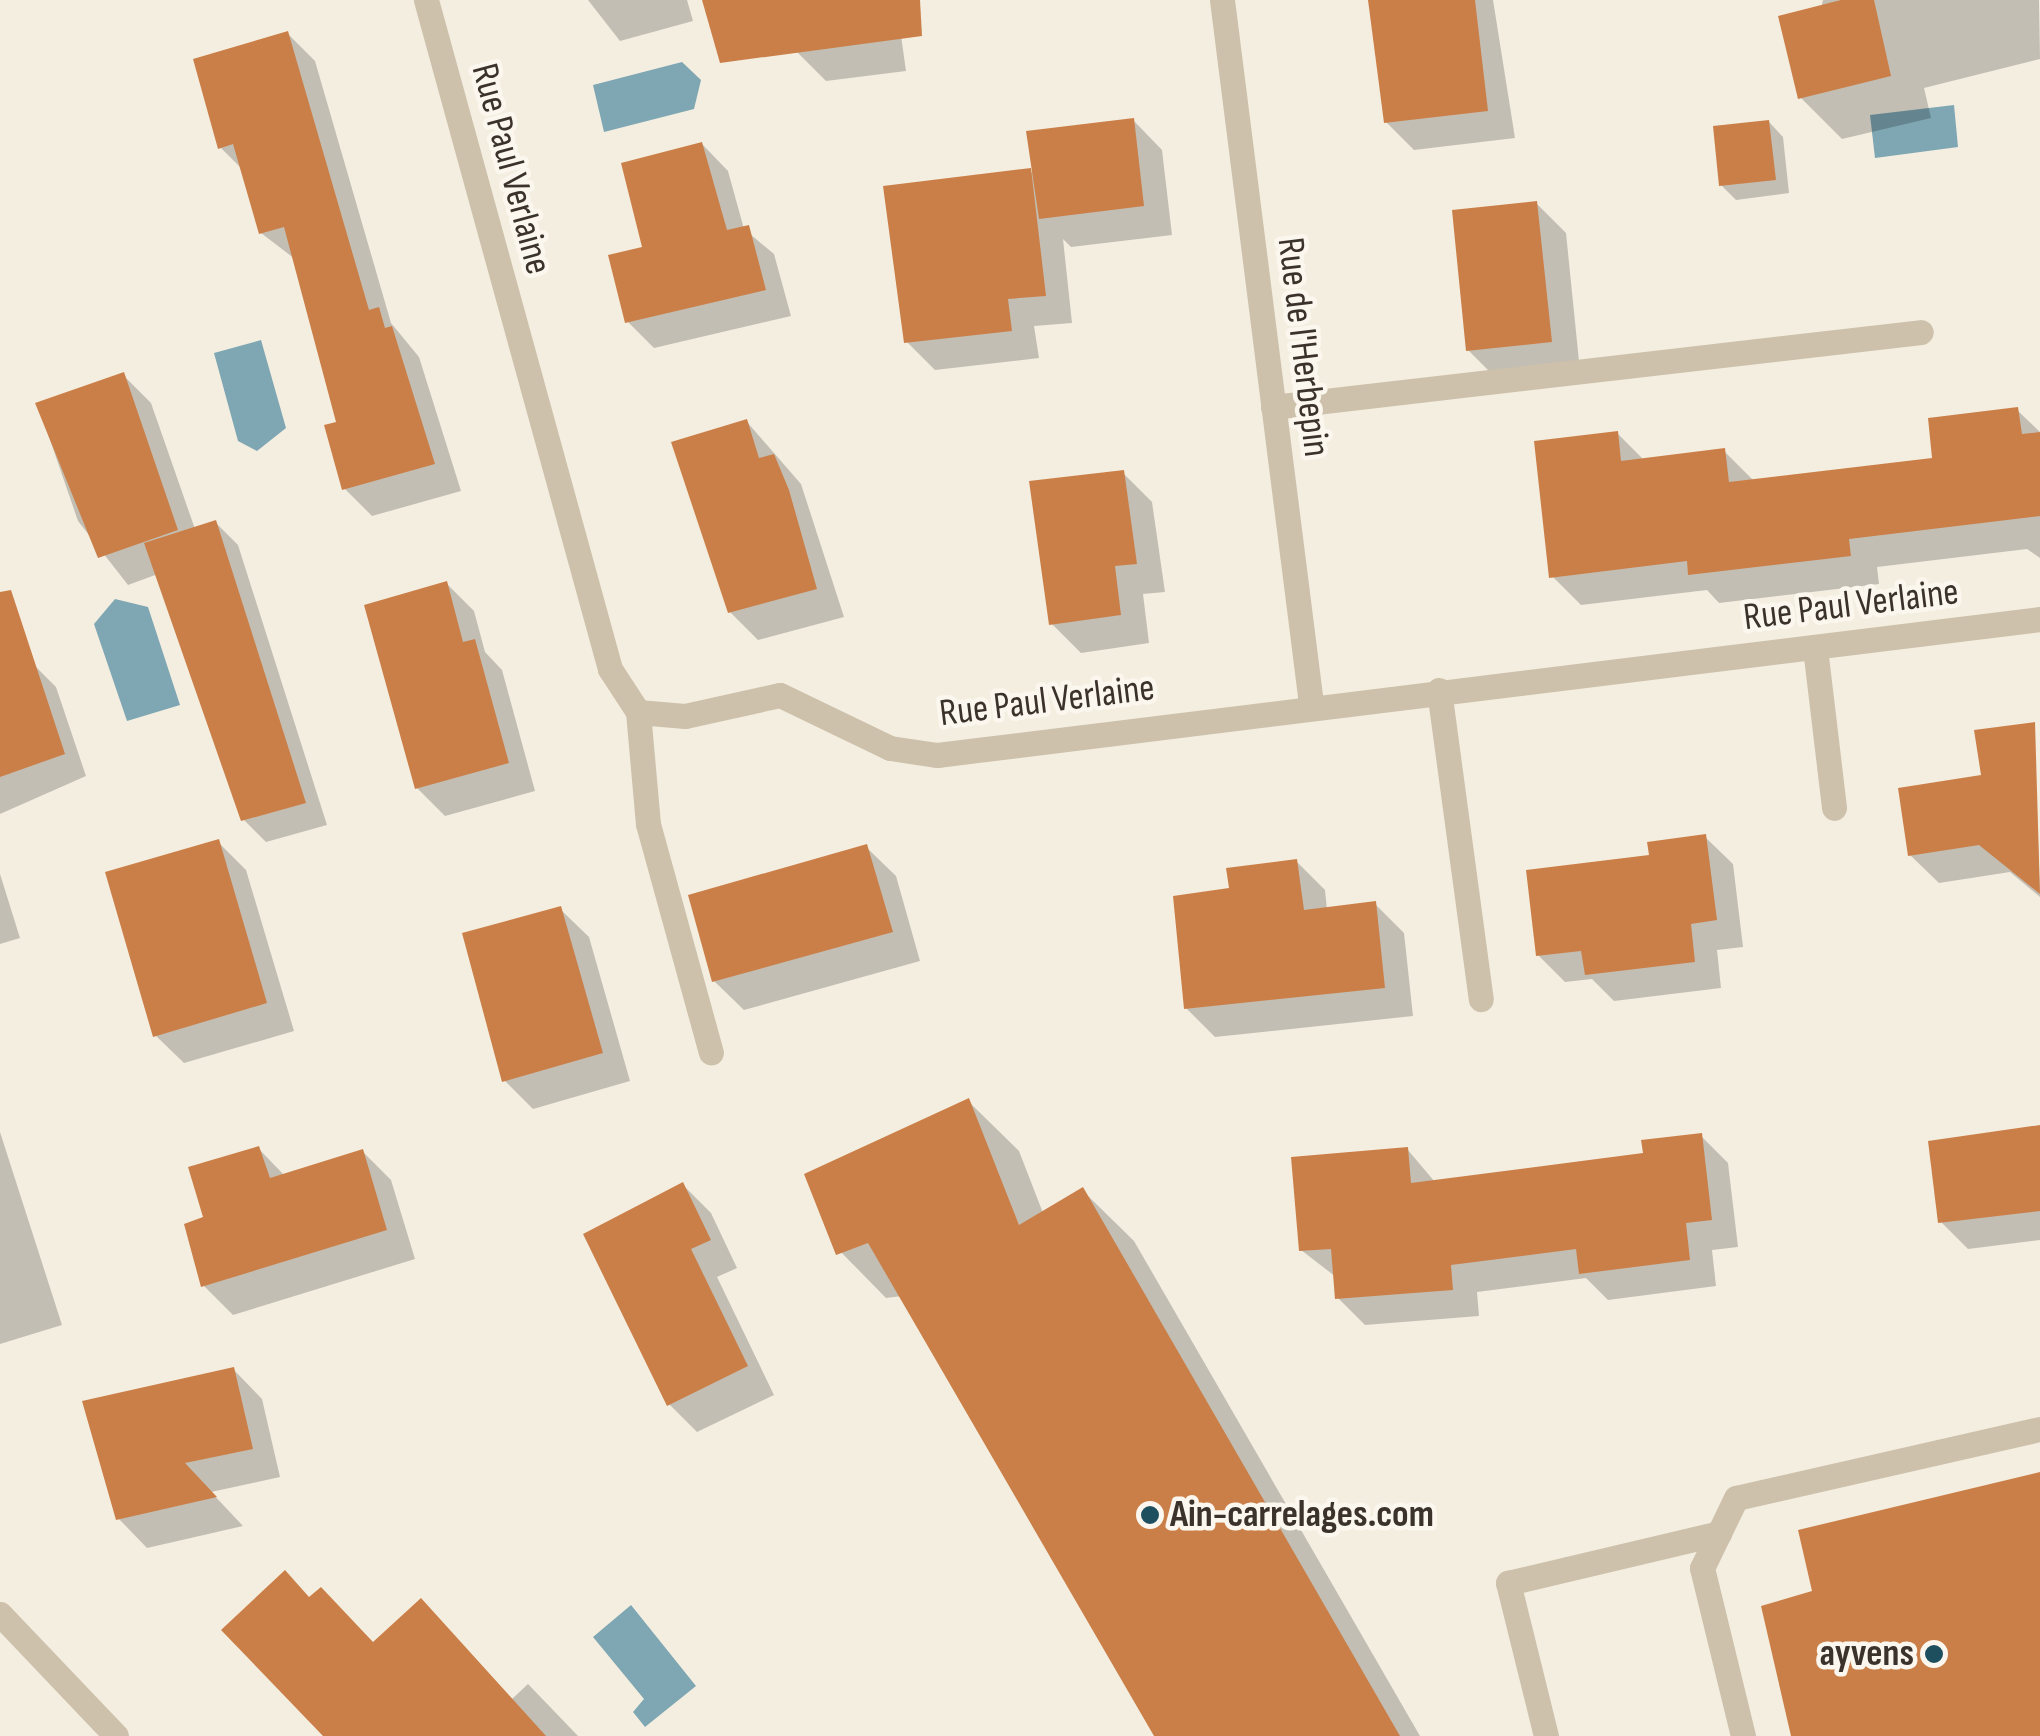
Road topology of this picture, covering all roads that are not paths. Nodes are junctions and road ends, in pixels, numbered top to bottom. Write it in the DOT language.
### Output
graph roads {
  1 [pos="426,0"];
  2 [pos="1222,0"];
  3 [pos="1921,332"];
  4 [pos="1273,407"];
  5 [pos="2040,619"];
  6 [pos="1815,648"];
  7 [pos="1438,690"];
  8 [pos="1310,704"];
  9 [pos="638,712"];
  10 [pos="1834,808"];
  11 [pos="1481,999"];
  12 [pos="711,1052"];
  13 [pos="2040,1430"];
  14 [pos="1719,1533"];
  15 [pos="0,1614"];
  16 [pos="116,1736"];
  17 [pos="1546,1736"];
  18 [pos="1743,1736"];
  1 -- 9 [label="street, Rue Paul Verlaine"];
  2 -- 4 [label="street, Rue de l'Herbepin"];
  3 -- 4 [label="street"];
  4 -- 8 [label="street, Rue de l'Herbepin"];
  5 -- 6 [label="street, Rue Paul Verlaine"];
  6 -- 7 [label="street, Rue Paul Verlaine"];
  6 -- 10 [label="street"];
  7 -- 8 [label="street, Rue Paul Verlaine"];
  7 -- 11 [label="street"];
  8 -- 9 [label="street, Rue Paul Verlaine"];
  9 -- 12 [label="street"];
  13 -- 14 [label="street"];
  14 -- 17 [label="street"];
  14 -- 18 [label="street"];
  15 -- 16 [label="street"];
}
